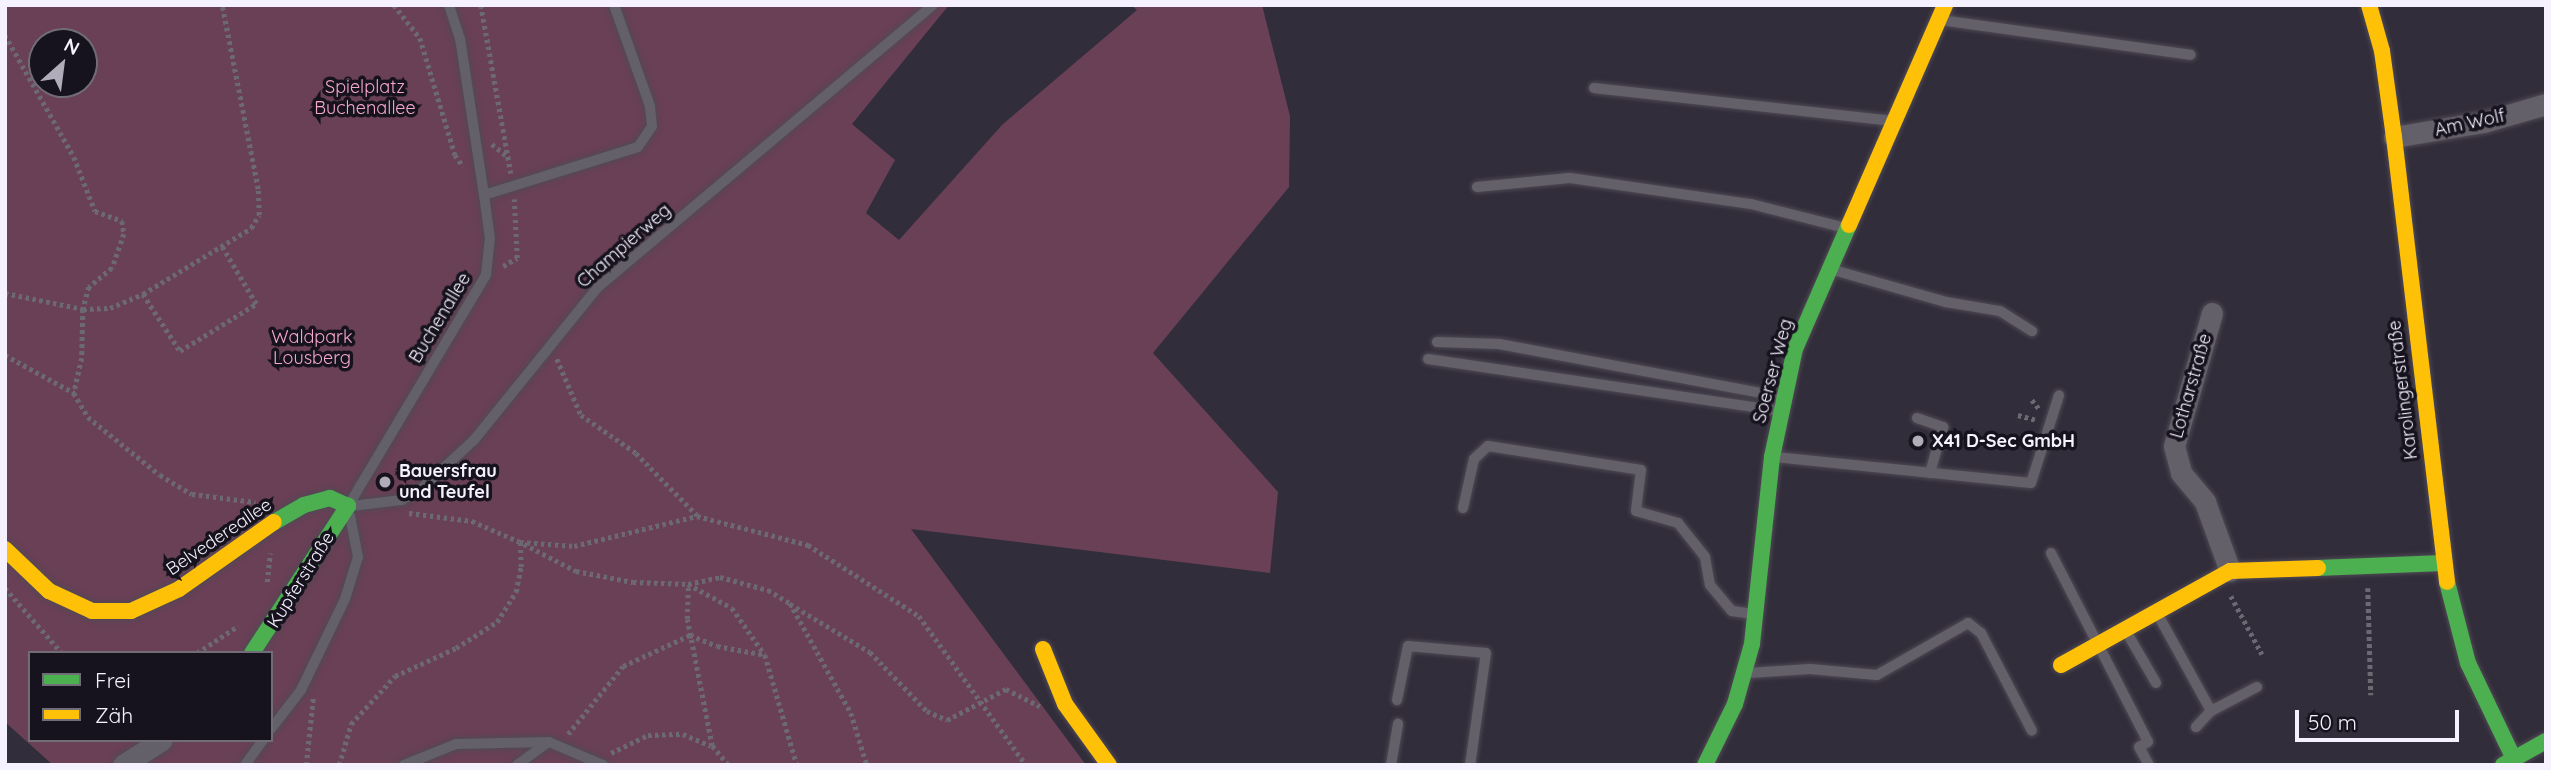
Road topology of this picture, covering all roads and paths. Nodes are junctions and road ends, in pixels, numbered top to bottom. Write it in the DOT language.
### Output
graph roads {
  1 [pos="222,5"];
  2 [pos="394,5"];
  3 [pos="449,5"];
  4 [pos="481,5"];
  5 [pos="614,5"];
  6 [pos="933,5"];
  7 [pos="2370,5"];
  8 [pos="1943,13"];
  9 [pos="5,35"];
  10 [pos="2190,55"];
  11 [pos="1594,88"];
  12 [pos="2546,104"];
  13 [pos="1896,121"];
  14 [pos="2394,138"];
  15 [pos="1477,187"];
  16 [pos="513,188"];
  17 [pos="484,195"];
  18 [pos="1845,228"];
  19 [pos="221,245"];
  20 [pos="517,258"];
  21 [pos="1828,268"];
  22 [pos="5,293"];
  23 [pos="143,294"];
  24 [pos="83,309"];
  25 [pos="2213,313"];
  26 [pos="2032,331"];
  27 [pos="1437,342"];
  28 [pos="551,345"];
  29 [pos="5,355"];
  30 [pos="1429,359"];
  31 [pos="74,393"];
  32 [pos="2059,395"];
  33 [pos="1782,404"];
  34 [pos="1917,418"];
  35 [pos="1772,457"];
  36 [pos="1930,473"];
  37 [pos="251,503"];
  38 [pos="348,506"];
  39 [pos="1463,508"];
  40 [pos="403,513"];
  41 [pos="697,516"];
  42 [pos="520,542"];
  43 [pos="5,549"];
  44 [pos="2051,554"];
  45 [pos="2442,564"];
  46 [pos="2368,566"];
  47 [pos="2230,572"];
  48 [pos="688,584"];
  49 [pos="5,588"];
  50 [pos="2233,601"];
  51 [pos="790,603"];
  52 [pos="2157,613"];
  53 [pos="1756,614"];
  54 [pos="244,622"];
  55 [pos="2126,631"];
  56 [pos="690,635"];
  57 [pos="2097,646"];
  58 [pos="1043,649"];
  59 [pos="60,651"];
  60 [pos="200,651"];
  61 [pos="253,651"];
  62 [pos="2262,654"];
  63 [pos="765,655"];
  64 [pos="2061,665"];
  65 [pos="1745,673"];
  66 [pos="2156,683"];
  67 [pos="2257,687"];
  68 [pos="301,690"];
  69 [pos="2371,695"];
  70 [pos="1397,700"];
  71 [pos="983,702"];
  72 [pos="1065,704"];
  73 [pos="2211,711"];
  74 [pos="1398,724"];
  75 [pos="273,726"];
  76 [pos="2196,727"];
  77 [pos="2032,730"];
  78 [pos="2546,741"];
  79 [pos="159,742"];
  80 [pos="262,742"];
  81 [pos="550,742"];
  82 [pos="712,746"];
  83 [pos="561,747"];
  84 [pos="600,762"];
  85 [pos="2509,762"];
  86 [pos="123,765"];
  87 [pos="245,765"];
  88 [pos="306,765"];
  89 [pos="339,765"];
  90 [pos="404,765"];
  91 [pos="517,765"];
  92 [pos="728,765"];
  93 [pos="797,765"];
  94 [pos="867,765"];
  95 [pos="1026,765"];
  96 [pos="1109,765"];
  97 [pos="1391,765"];
  98 [pos="1470,765"];
  99 [pos="1705,765"];
  100 [pos="2149,765"];
  1 -- 19 [label="path"];
  2 -- 17 [label="path"];
  3 -- 17 [label="lane, Buchenallee"];
  4 -- 16 [label="path"];
  5 -- 16 [label="lane"];
  6 -- 28 [label="lane, Champierweg"];
  7 -- 14 [label="street, Karolingerstraße"];
  8 -- 10 [label="lane"];
  8 -- 13 [label="street, Soerser Weg"];
  9 -- 24 [label="path"];
  11 -- 13 [label="lane"];
  12 -- 14 [label="street, Am Wolf"];
  13 -- 18 [label="street, Soerser Weg"];
  14 -- 45 [label="street, Karolingerstraße"];
  15 -- 18 [label="lane"];
  16 -- 17 [label="lane"];
  16 -- 20 [label="path"];
  17 -- 38 [label="lane, Buchenallee"];
  18 -- 21 [label="street, Soerser Weg"];
  19 -- 23 [label="path"];
  19 -- 23 [label="path"];
  21 -- 26 [label="lane"];
  21 -- 33 [label="street, Soerser Weg"];
  22 -- 24 [label="path"];
  23 -- 24 [label="path"];
  24 -- 31 [label="path"];
  25 -- 47 [label="street, Lotharstraße"];
  27 -- 33 [label="lane"];
  28 -- 38 [label="lane, Champierweg"];
  28 -- 41 [label="path"];
  29 -- 31 [label="path"];
  30 -- 33 [label="lane"];
  31 -- 37 [label="path"];
  32 -- 36 [label="lane"];
  33 -- 35 [label="street, Soerser Weg"];
  34 -- 36 [label="lane"];
  35 -- 36 [label="lane"];
  35 -- 53 [label="street, Soerser Weg"];
  38 -- 43 [label="street, Belvedereallee"];
  38 -- 61 [label="street, Kupferstraße"];
  38 -- 68 [label="lane"];
  39 -- 53 [label="lane"];
  40 -- 42 [label="path"];
  41 -- 42 [label="path"];
  41 -- 71 [label="path"];
  42 -- 48 [label="path"];
  42 -- 89 [label="path"];
  44 -- 57 [label="lane"];
  45 -- 46 [label="street"];
  45 -- 85 [label="street, Karolingerstraße"];
  46 -- 47 [label="street"];
  46 -- 69 [label="path"];
  47 -- 52 [label="street"];
  48 -- 51 [label="path"];
  48 -- 56 [label="path"];
  48 -- 63 [label="path"];
  49 -- 59 [label="path"];
  50 -- 62 [label="path"];
  51 -- 71 [label="path"];
  51 -- 94 [label="path"];
  52 -- 55 [label="street"];
  52 -- 73 [label="lane"];
  53 -- 65 [label="street, Soerser Weg"];
  54 -- 60 [label="path"];
  55 -- 57 [label="street"];
  55 -- 66 [label="lane"];
  56 -- 63 [label="path"];
  56 -- 82 [label="path"];
  56 -- 83 [label="path"];
  57 -- 64 [label="street"];
  57 -- 100 [label="lane"];
  58 -- 72 [label="street"];
  63 -- 93 [label="path"];
  65 -- 77 [label="lane"];
  65 -- 99 [label="street, Soerser Weg"];
  67 -- 73 [label="lane"];
  68 -- 75 [label="lane"];
  68 -- 88 [label="path"];
  70 -- 98 [label="lane"];
  71 -- 72 [label="path"];
  71 -- 95 [label="path"];
  72 -- 96 [label="street"];
  73 -- 76 [label="lane"];
  74 -- 97 [label="lane"];
  78 -- 85 [label="street"];
  79 -- 86 [label="street"];
  80 -- 87 [label="lane"];
  81 -- 83 [label="lane"];
  81 -- 90 [label="lane"];
  81 -- 91 [label="lane"];
  82 -- 84 [label="path"];
  82 -- 92 [label="path"];
  83 -- 84 [label="lane"];
}
